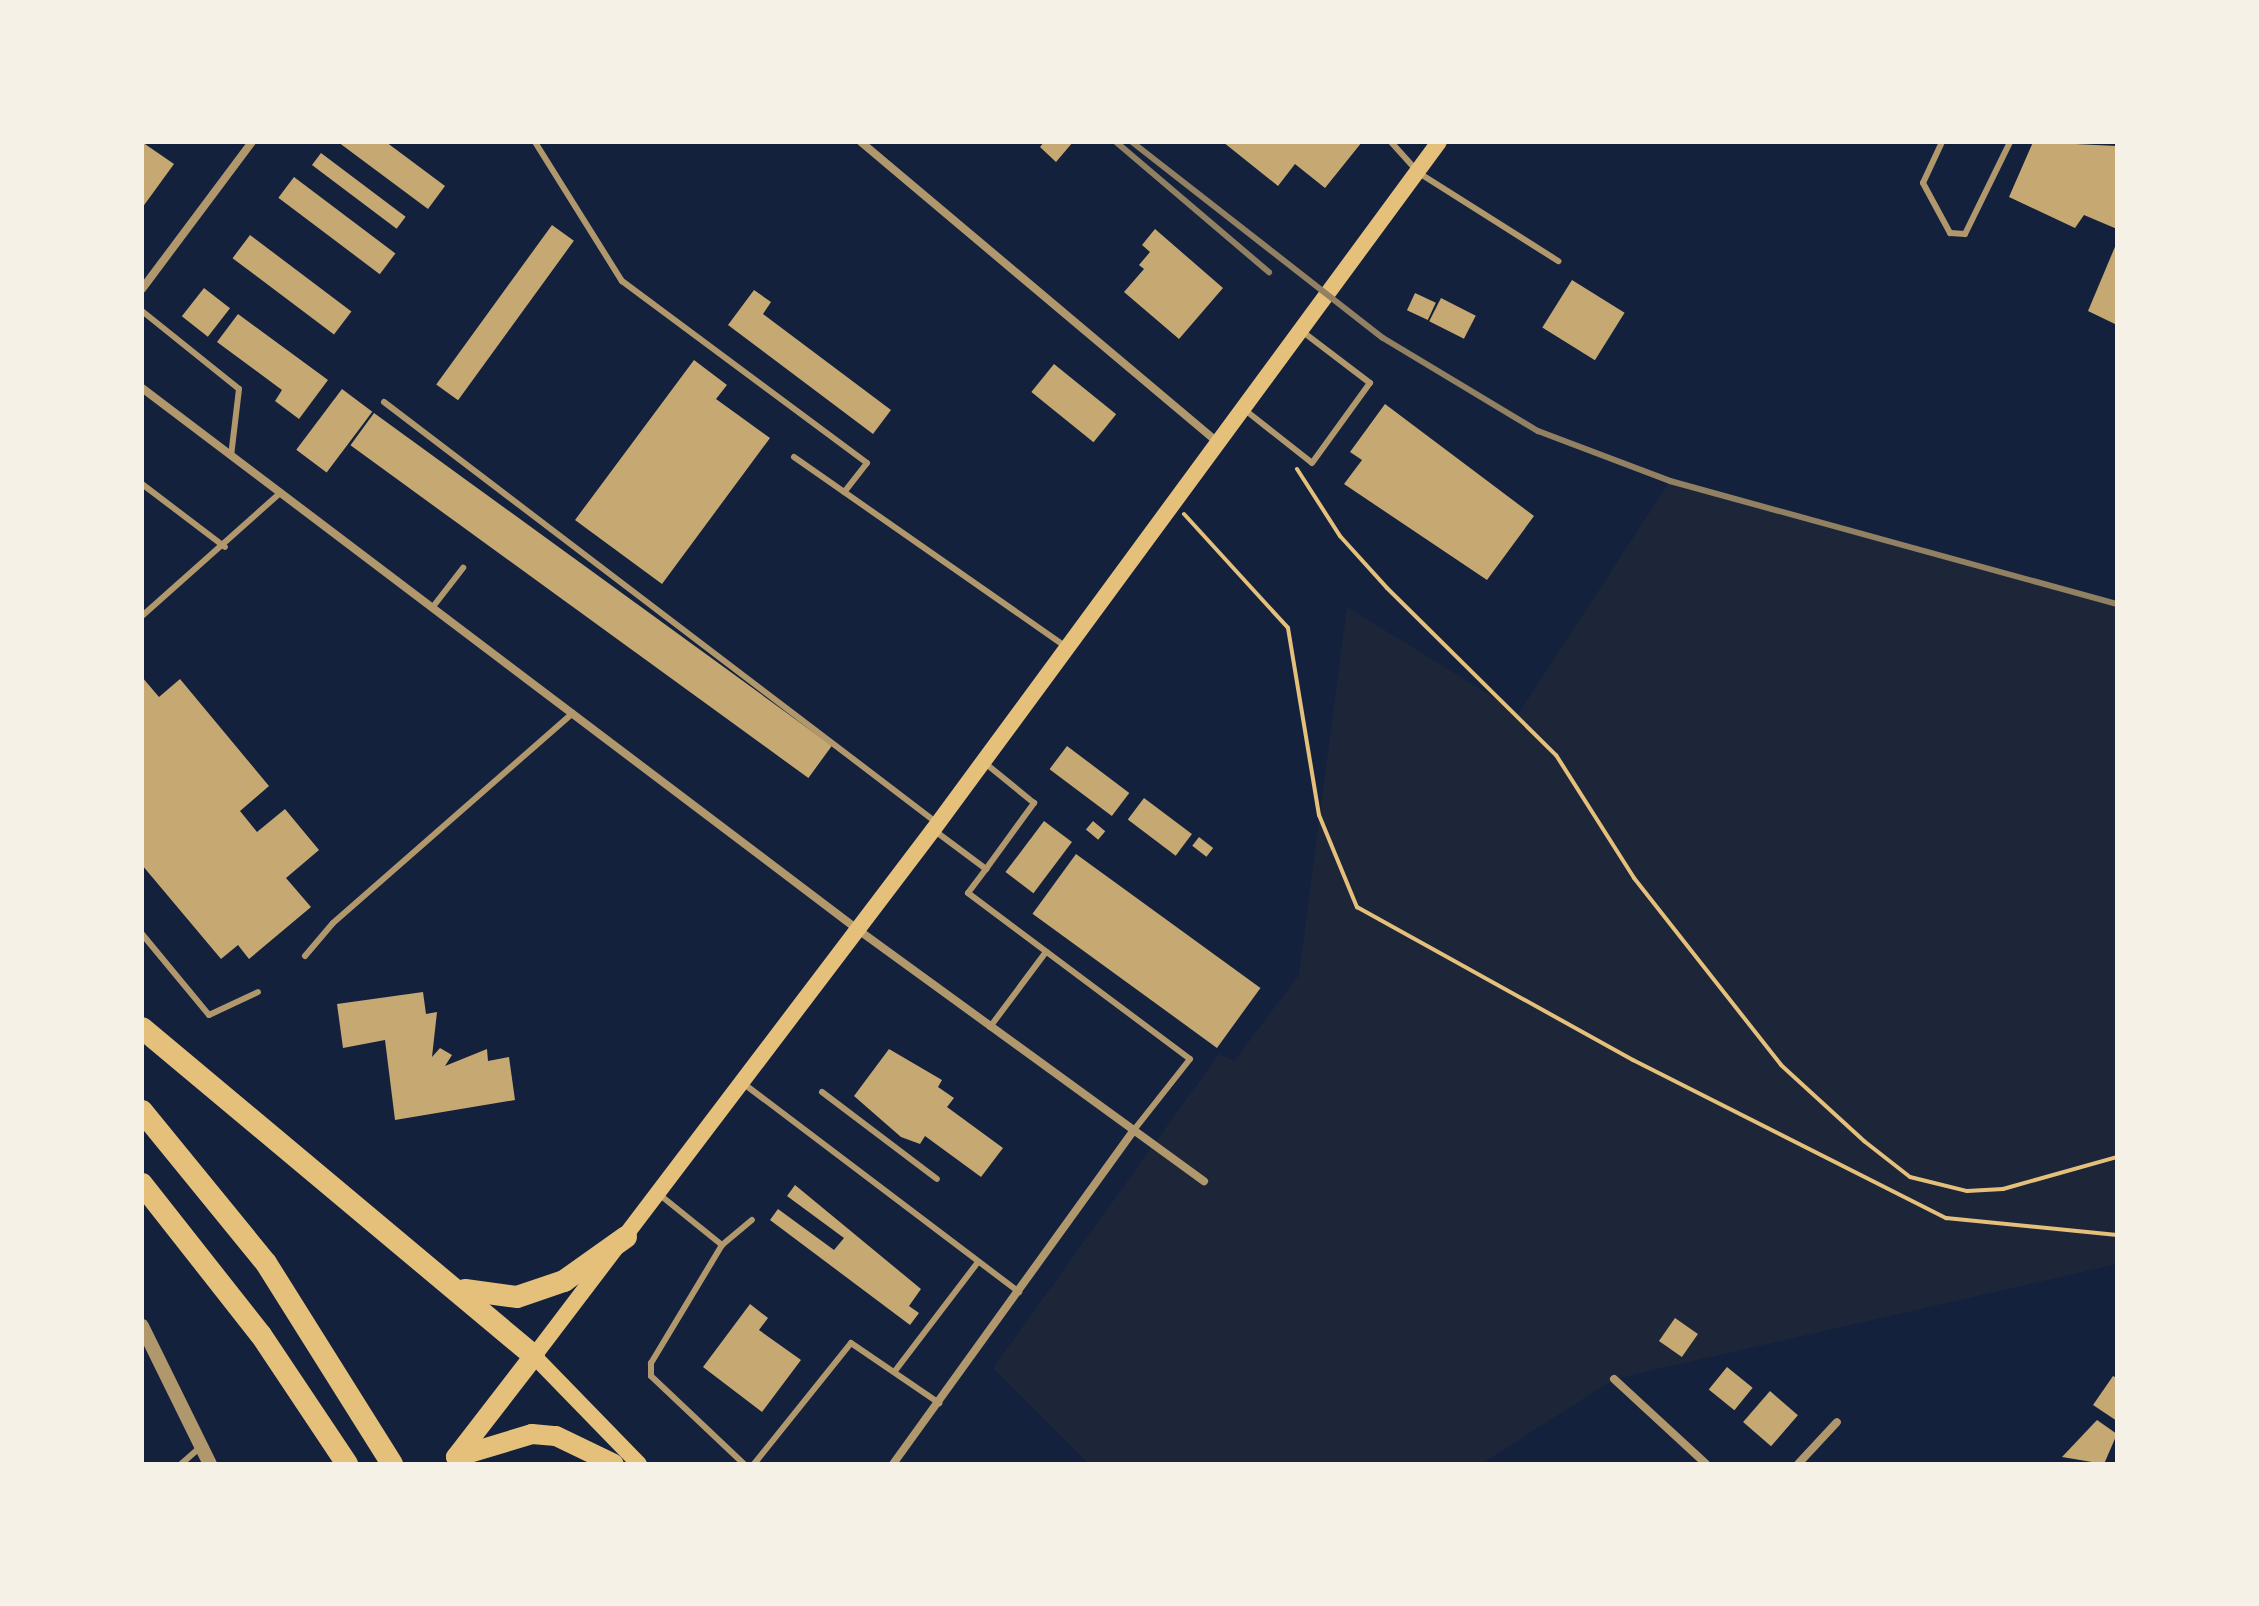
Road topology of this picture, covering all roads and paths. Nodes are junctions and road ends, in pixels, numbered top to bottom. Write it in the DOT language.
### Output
graph roads {
  1 [pos="252,142"];
  2 [pos="535,142"];
  3 [pos="861,142"];
  4 [pos="1391,142"];
  5 [pos="1439,142"];
  6 [pos="1942,142"];
  7 [pos="2010,142"];
  8 [pos="1419,173"];
  9 [pos="1558,261"];
  10 [pos="142,289"];
  11 [pos="142,311"];
  12 [pos="1303,332"];
  13 [pos="142,388"];
  14 [pos="384,402"];
  15 [pos="1245,410"];
  16 [pos="1218,443"];
  17 [pos="231,456"];
  18 [pos="794,457"];
  19 [pos="1290,459"];
  20 [pos="142,484"];
  21 [pos="844,492"];
  22 [pos="280,493"];
  23 [pos="1174,503"];
  24 [pos="225,547"];
  25 [pos="463,568"];
  26 [pos="432,608"];
  27 [pos="142,616"];
  28 [pos="1066,647"];
  29 [pos="573,713"];
  30 [pos="982,760"];
  31 [pos="935,826"];
  32 [pos="986,869"];
  33 [pos="857,929"];
  34 [pos="142,934"];
  35 [pos="1046,952"];
  36 [pos="305,956"];
  37 [pos="258,992"];
  38 [pos="990,1027"];
  39 [pos="142,1028"];
  40 [pos="741,1082"];
  41 [pos="822,1092"];
  42 [pos="142,1111"];
  43 [pos="1134,1130"];
  44 [pos="2117,1157"];
  45 [pos="937,1179"];
  46 [pos="1204,1181"];
  47 [pos="142,1184"];
  48 [pos="660,1195"];
  49 [pos="752,1220"];
  50 [pos="2117,1235"];
  51 [pos="626,1237"];
  52 [pos="722,1245"];
  53 [pos="978,1262"];
  54 [pos="456,1286"];
  55 [pos="1020,1293"];
  56 [pos="142,1326"];
  57 [pos="534,1356"];
  58 [pos="895,1371"];
  59 [pos="1614,1379"];
  60 [pos="939,1403"];
  61 [pos="1837,1422"];
  62 [pos="202,1446"];
  63 [pos="344,1457"];
  64 [pos="454,1460"];
  65 [pos="181,1464"];
  66 [pos="210,1464"];
  67 [pos="392,1464"];
  68 [pos="614,1464"];
  69 [pos="639,1464"];
  70 [pos="744,1464"];
  71 [pos="754,1464"];
  72 [pos="893,1464"];
  73 [pos="1706,1464"];
  74 [pos="1798,1464"];
  1 -- 10 [label="street"];
  2 -- 21 [label="lane"];
  3 -- 16 [label="street"];
  4 -- 8 [label="lane"];
  5 -- 8 [label="main road"];
  6 -- 7 [label="lane"];
  8 -- 9 [label="lane"];
  8 -- 12 [label="main road"];
  11 -- 17 [label="lane"];
  12 -- 15 [label="main road"];
  12 -- 15 [label="lane"];
  13 -- 17 [label="street"];
  14 -- 31 [label="lane"];
  15 -- 16 [label="main road"];
  16 -- 23 [label="main road"];
  17 -- 22 [label="street"];
  18 -- 21 [label="lane"];
  19 -- 44 [label="path"];
  20 -- 24 [label="lane"];
  21 -- 28 [label="lane"];
  22 -- 24 [label="lane"];
  22 -- 26 [label="street"];
  23 -- 28 [label="main road"];
  23 -- 50 [label="path"];
  24 -- 27 [label="lane"];
  25 -- 26 [label="lane"];
  26 -- 29 [label="street"];
  28 -- 30 [label="main road"];
  29 -- 33 [label="street"];
  29 -- 36 [label="lane"];
  30 -- 31 [label="main road"];
  30 -- 32 [label="lane"];
  31 -- 32 [label="lane"];
  31 -- 33 [label="main road"];
  32 -- 35 [label="lane"];
  33 -- 38 [label="street"];
  33 -- 40 [label="main road"];
  34 -- 37 [label="lane"];
  35 -- 38 [label="lane"];
  35 -- 43 [label="lane"];
  38 -- 43 [label="street"];
  39 -- 54 [label="highway"];
  40 -- 48 [label="main road"];
  40 -- 53 [label="lane"];
  41 -- 45 [label="lane"];
  42 -- 67 [label="highway"];
  43 -- 46 [label="street"];
  43 -- 55 [label="street"];
  47 -- 63 [label="highway"];
  48 -- 51 [label="main road"];
  48 -- 52 [label="lane"];
  49 -- 52 [label="lane"];
  51 -- 54 [label="highway"];
  51 -- 57 [label="main road"];
  52 -- 70 [label="lane"];
  53 -- 55 [label="lane"];
  53 -- 58 [label="lane"];
  54 -- 57 [label="highway"];
  55 -- 60 [label="street"];
  56 -- 62 [label="street"];
  57 -- 64 [label="main road"];
  57 -- 69 [label="main road"];
  58 -- 60 [label="lane"];
  58 -- 71 [label="lane"];
  59 -- 73 [label="street"];
  60 -- 72 [label="street"];
  61 -- 74 [label="street"];
  62 -- 65 [label="lane"];
  62 -- 66 [label="street"];
  64 -- 68 [label="main road"];
}
